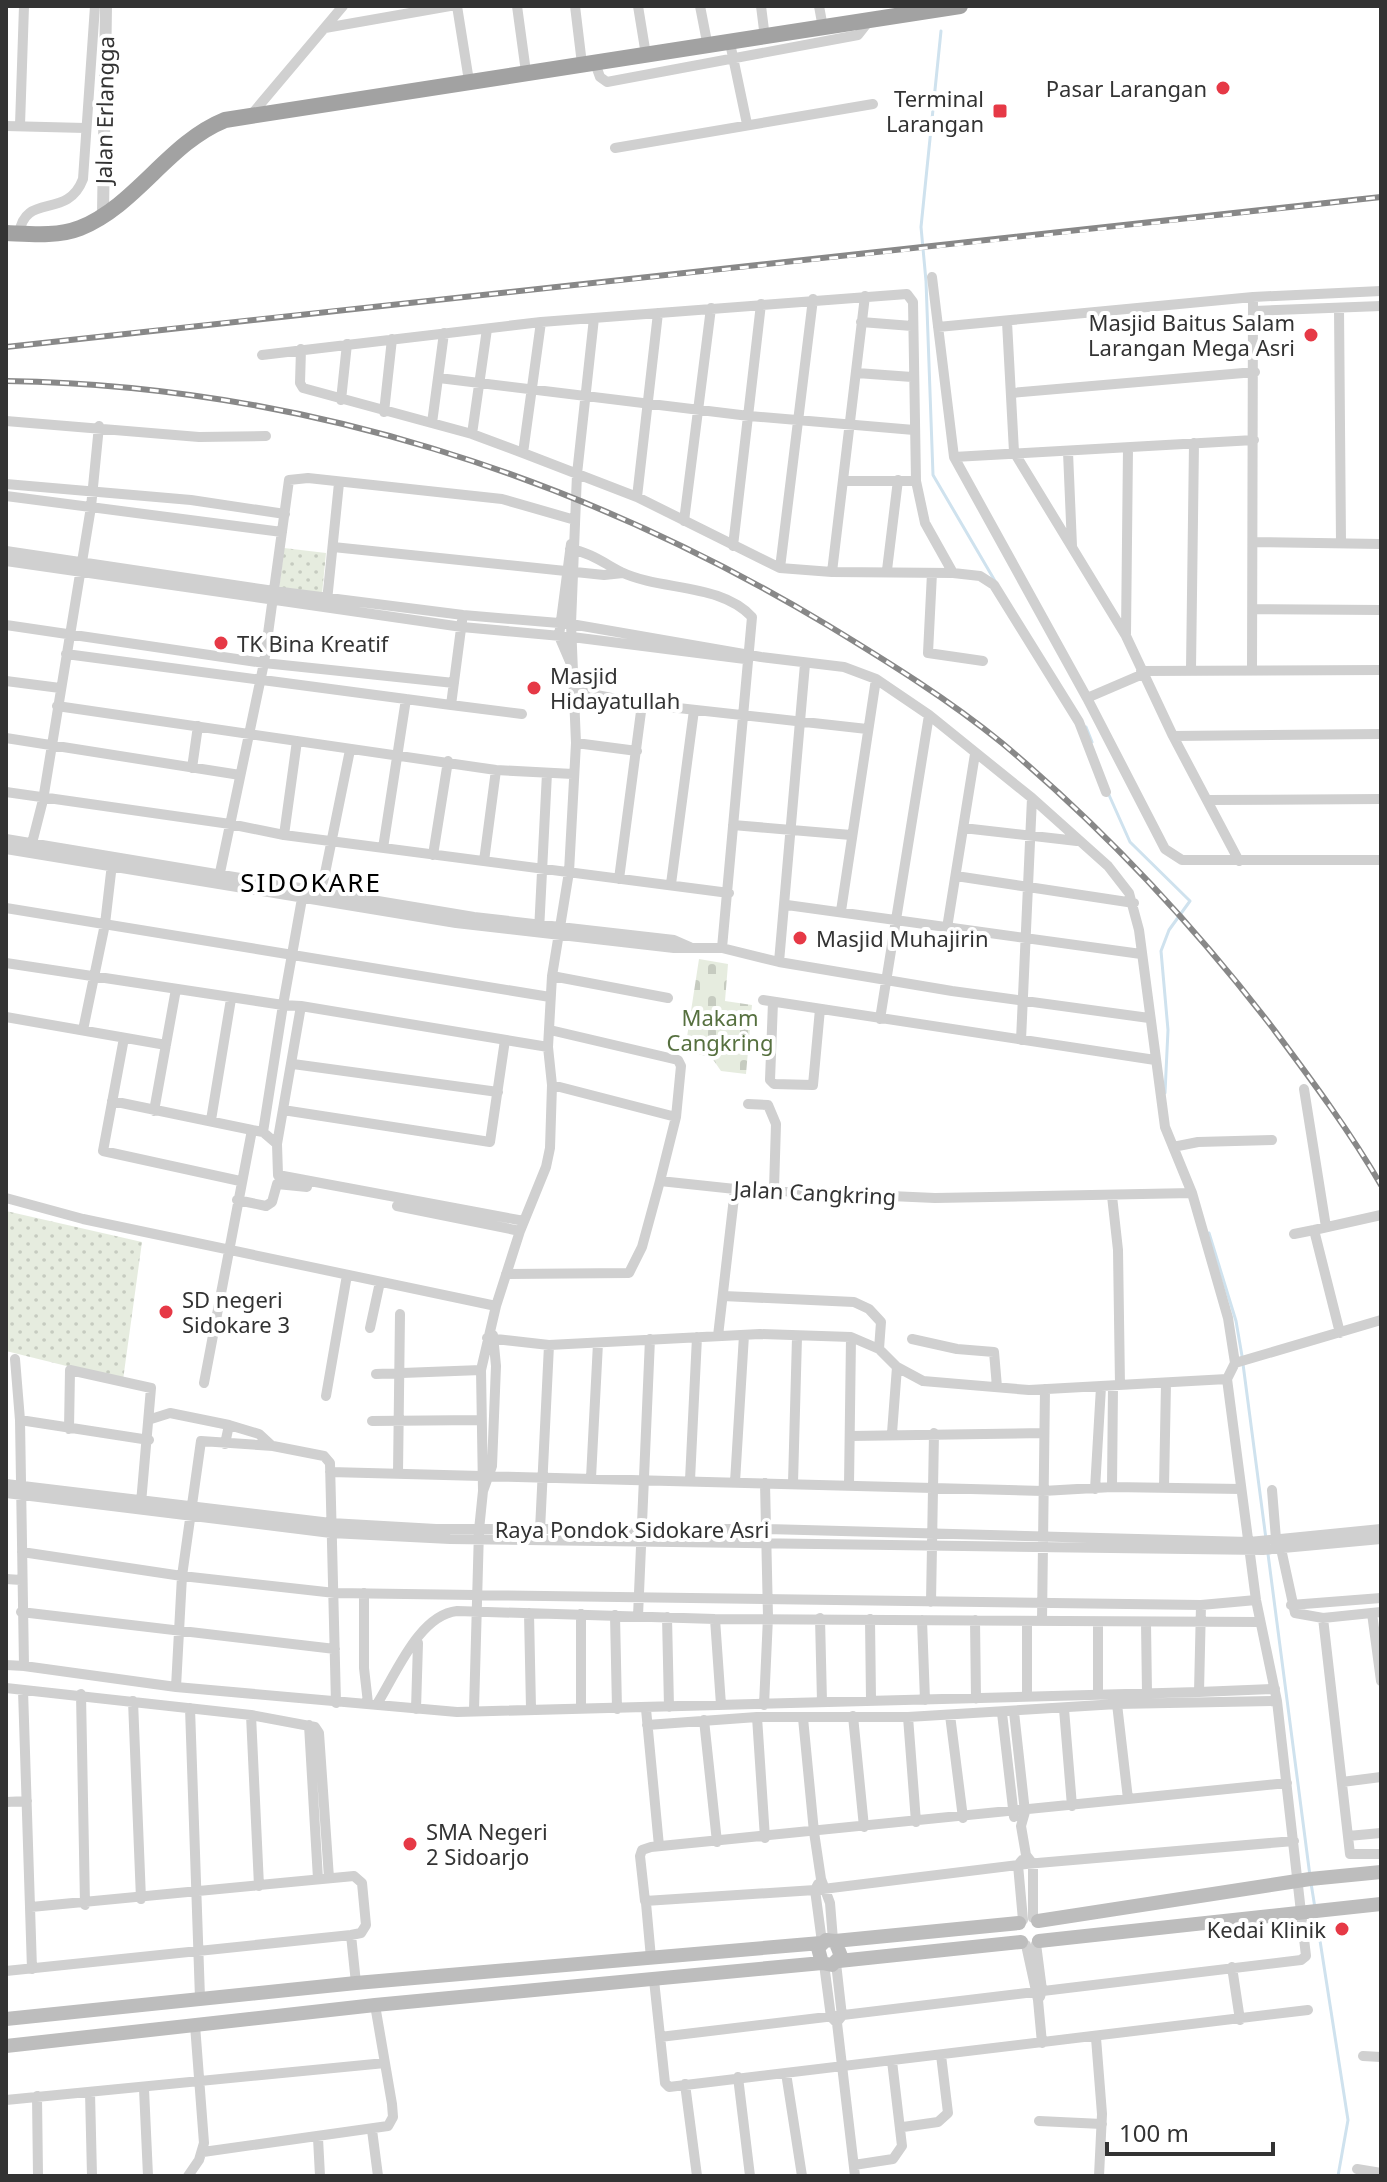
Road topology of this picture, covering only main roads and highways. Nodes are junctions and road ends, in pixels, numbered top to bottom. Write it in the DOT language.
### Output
graph roads {
  1 [pos="960,6"];
  2 [pos="930,8"];
  3 [pos="873,16"];
  4 [pos="12,233"];
  5 [pos="1381,1872"];
  6 [pos="1381,1904"];
  7 [pos="1028,1920"];
  8 [pos="828,1941"];
  9 [pos="1031,1943"];
  10 [pos="830,1962"];
  11 [pos="478,1973"];
  12 [pos="481,1995"];
  13 [pos="6,2019"];
  14 [pos="6,2046"];
  1 -- 2 [label="highway"];
  2 -- 3 [label="highway"];
  3 -- 4 [label="highway"];
  5 -- 7 [label="main road"];
  6 -- 9 [label="main road"];
  7 -- 8 [label="main road"];
  7 -- 9 [label="main road"];
  7 -- 9 [label="main road"];
  8 -- 10 [label="main road"];
  8 -- 10 [label="main road"];
  8 -- 11 [label="main road"];
  9 -- 10 [label="main road"];
  10 -- 12 [label="main road"];
  11 -- 12 [label="main road"];
  11 -- 13 [label="main road"];
  12 -- 14 [label="main road"];
}
